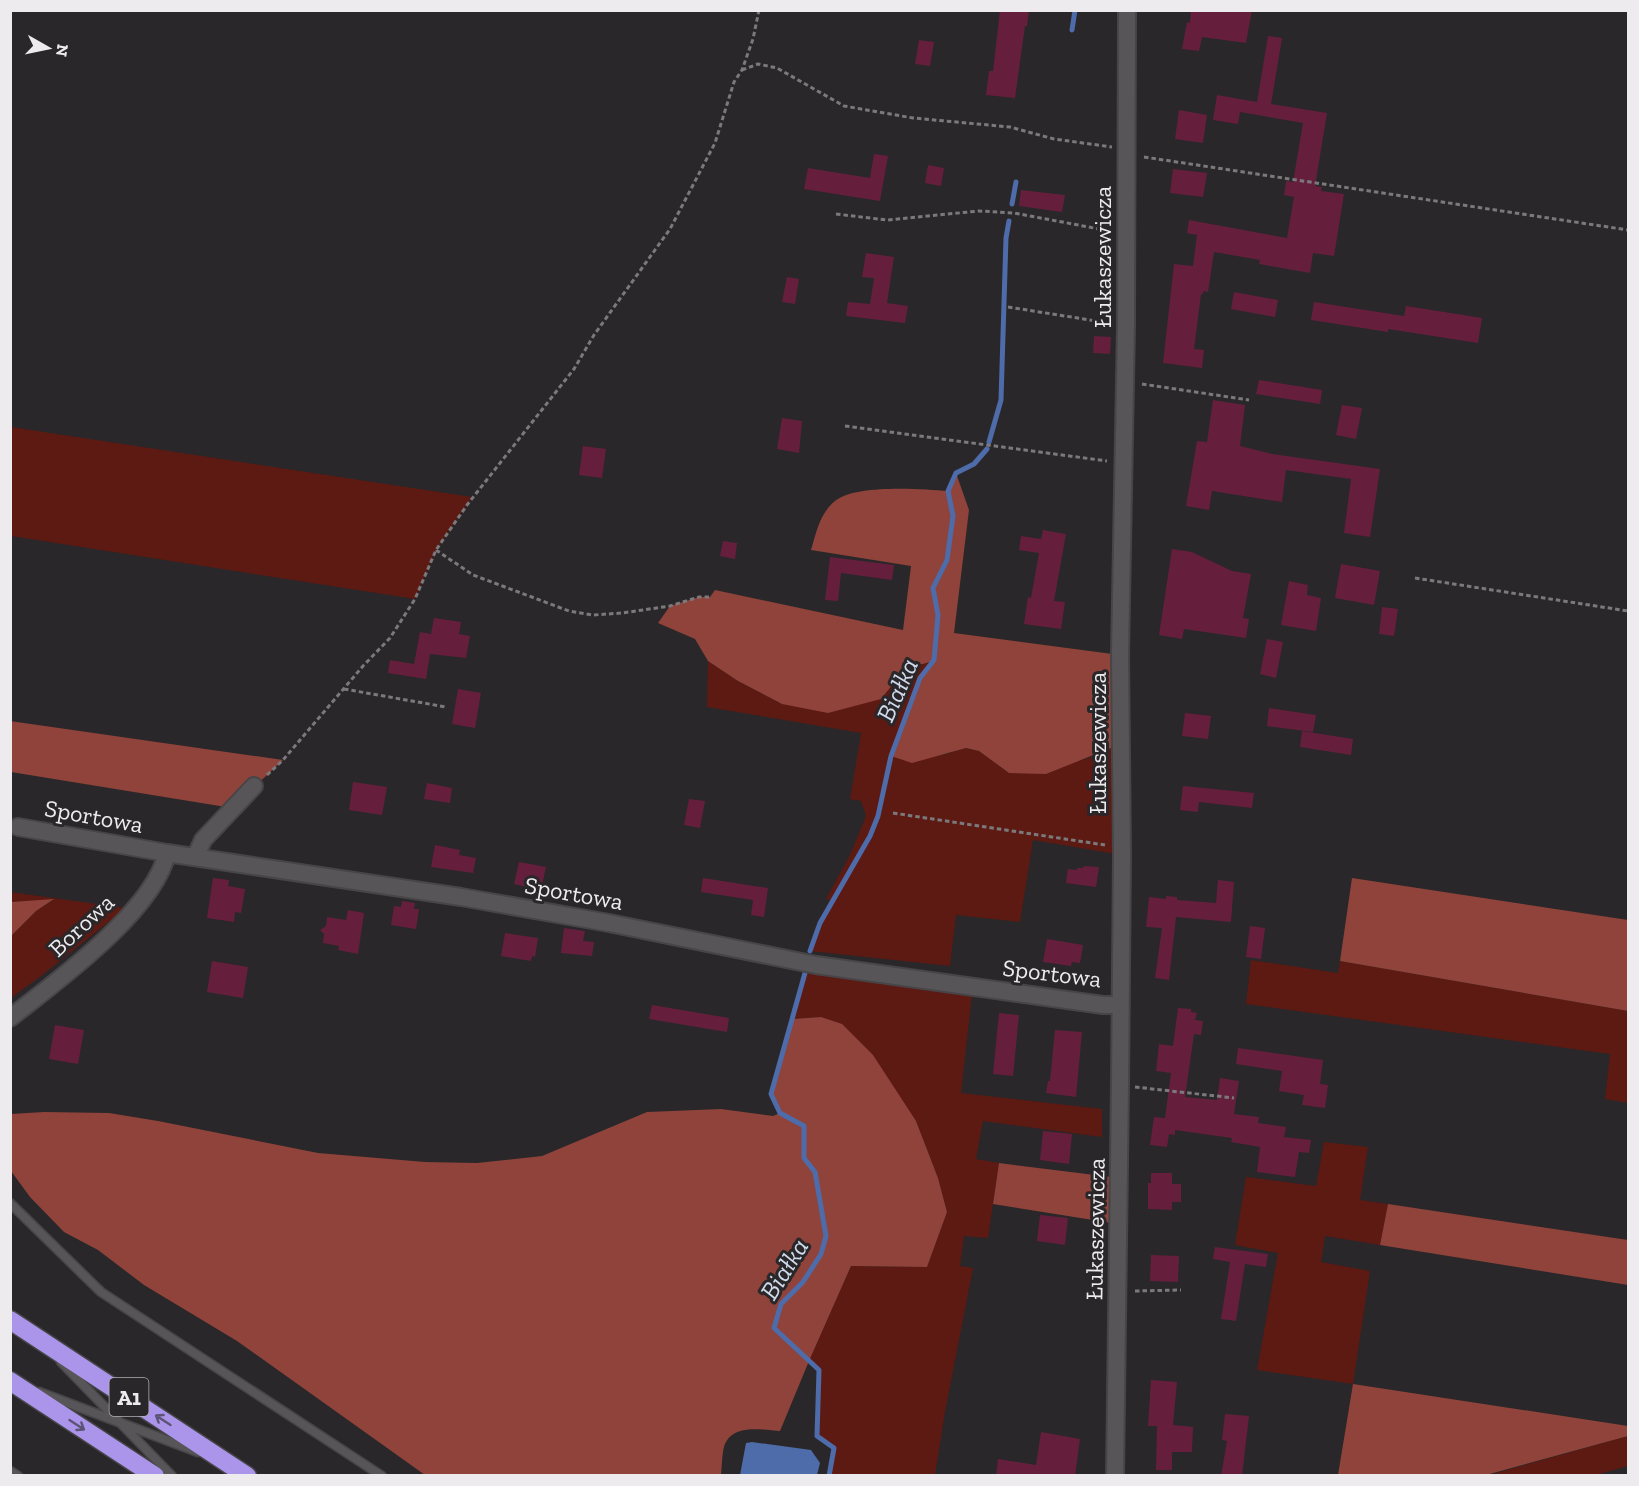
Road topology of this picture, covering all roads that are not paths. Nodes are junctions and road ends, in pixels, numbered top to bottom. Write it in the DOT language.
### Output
graph roads {
  1 [pos="1127,10"];
  2 [pos="254,786"];
  3 [pos="18,827"];
  4 [pos="167,853"];
  5 [pos="196,856"];
  6 [pos="1120,1005"];
  7 [pos="10,1018"];
  8 [pos="10,1203"];
  9 [pos="10,1320"];
  10 [pos="37,1337"];
  11 [pos="10,1381"];
  12 [pos="120,1422"];
  13 [pos="10,1471"];
  14 [pos="240,1471"];
  15 [pos="18,1476"];
  16 [pos="155,1476"];
  17 [pos="172,1476"];
  18 [pos="382,1476"];
  19 [pos="1115,1476"];
  1 -- 6 [label="street, Łukaszewicza"];
  2 -- 5 [label="street"];
  3 -- 4 [label="street, Sportowa"];
  4 -- 5 [label="street, Sportowa"];
  4 -- 7 [label="street, Borowa"];
  5 -- 6 [label="street, Sportowa"];
  6 -- 19 [label="street, Łukaszewicza"];
  8 -- 18 [label="lane"];
  9 -- 10 [label="highway, A1"];
  10 -- 12 [label="lane"];
  14 -- 10 [label="highway, A1, one-way"];
  11 -- 12 [label="lane"];
  11 -- 16 [label="highway, A1, one-way"];
  12 -- 14 [label="lane"];
  12 -- 17 [label="lane"];
  13 -- 15 [label="lane"];
}
